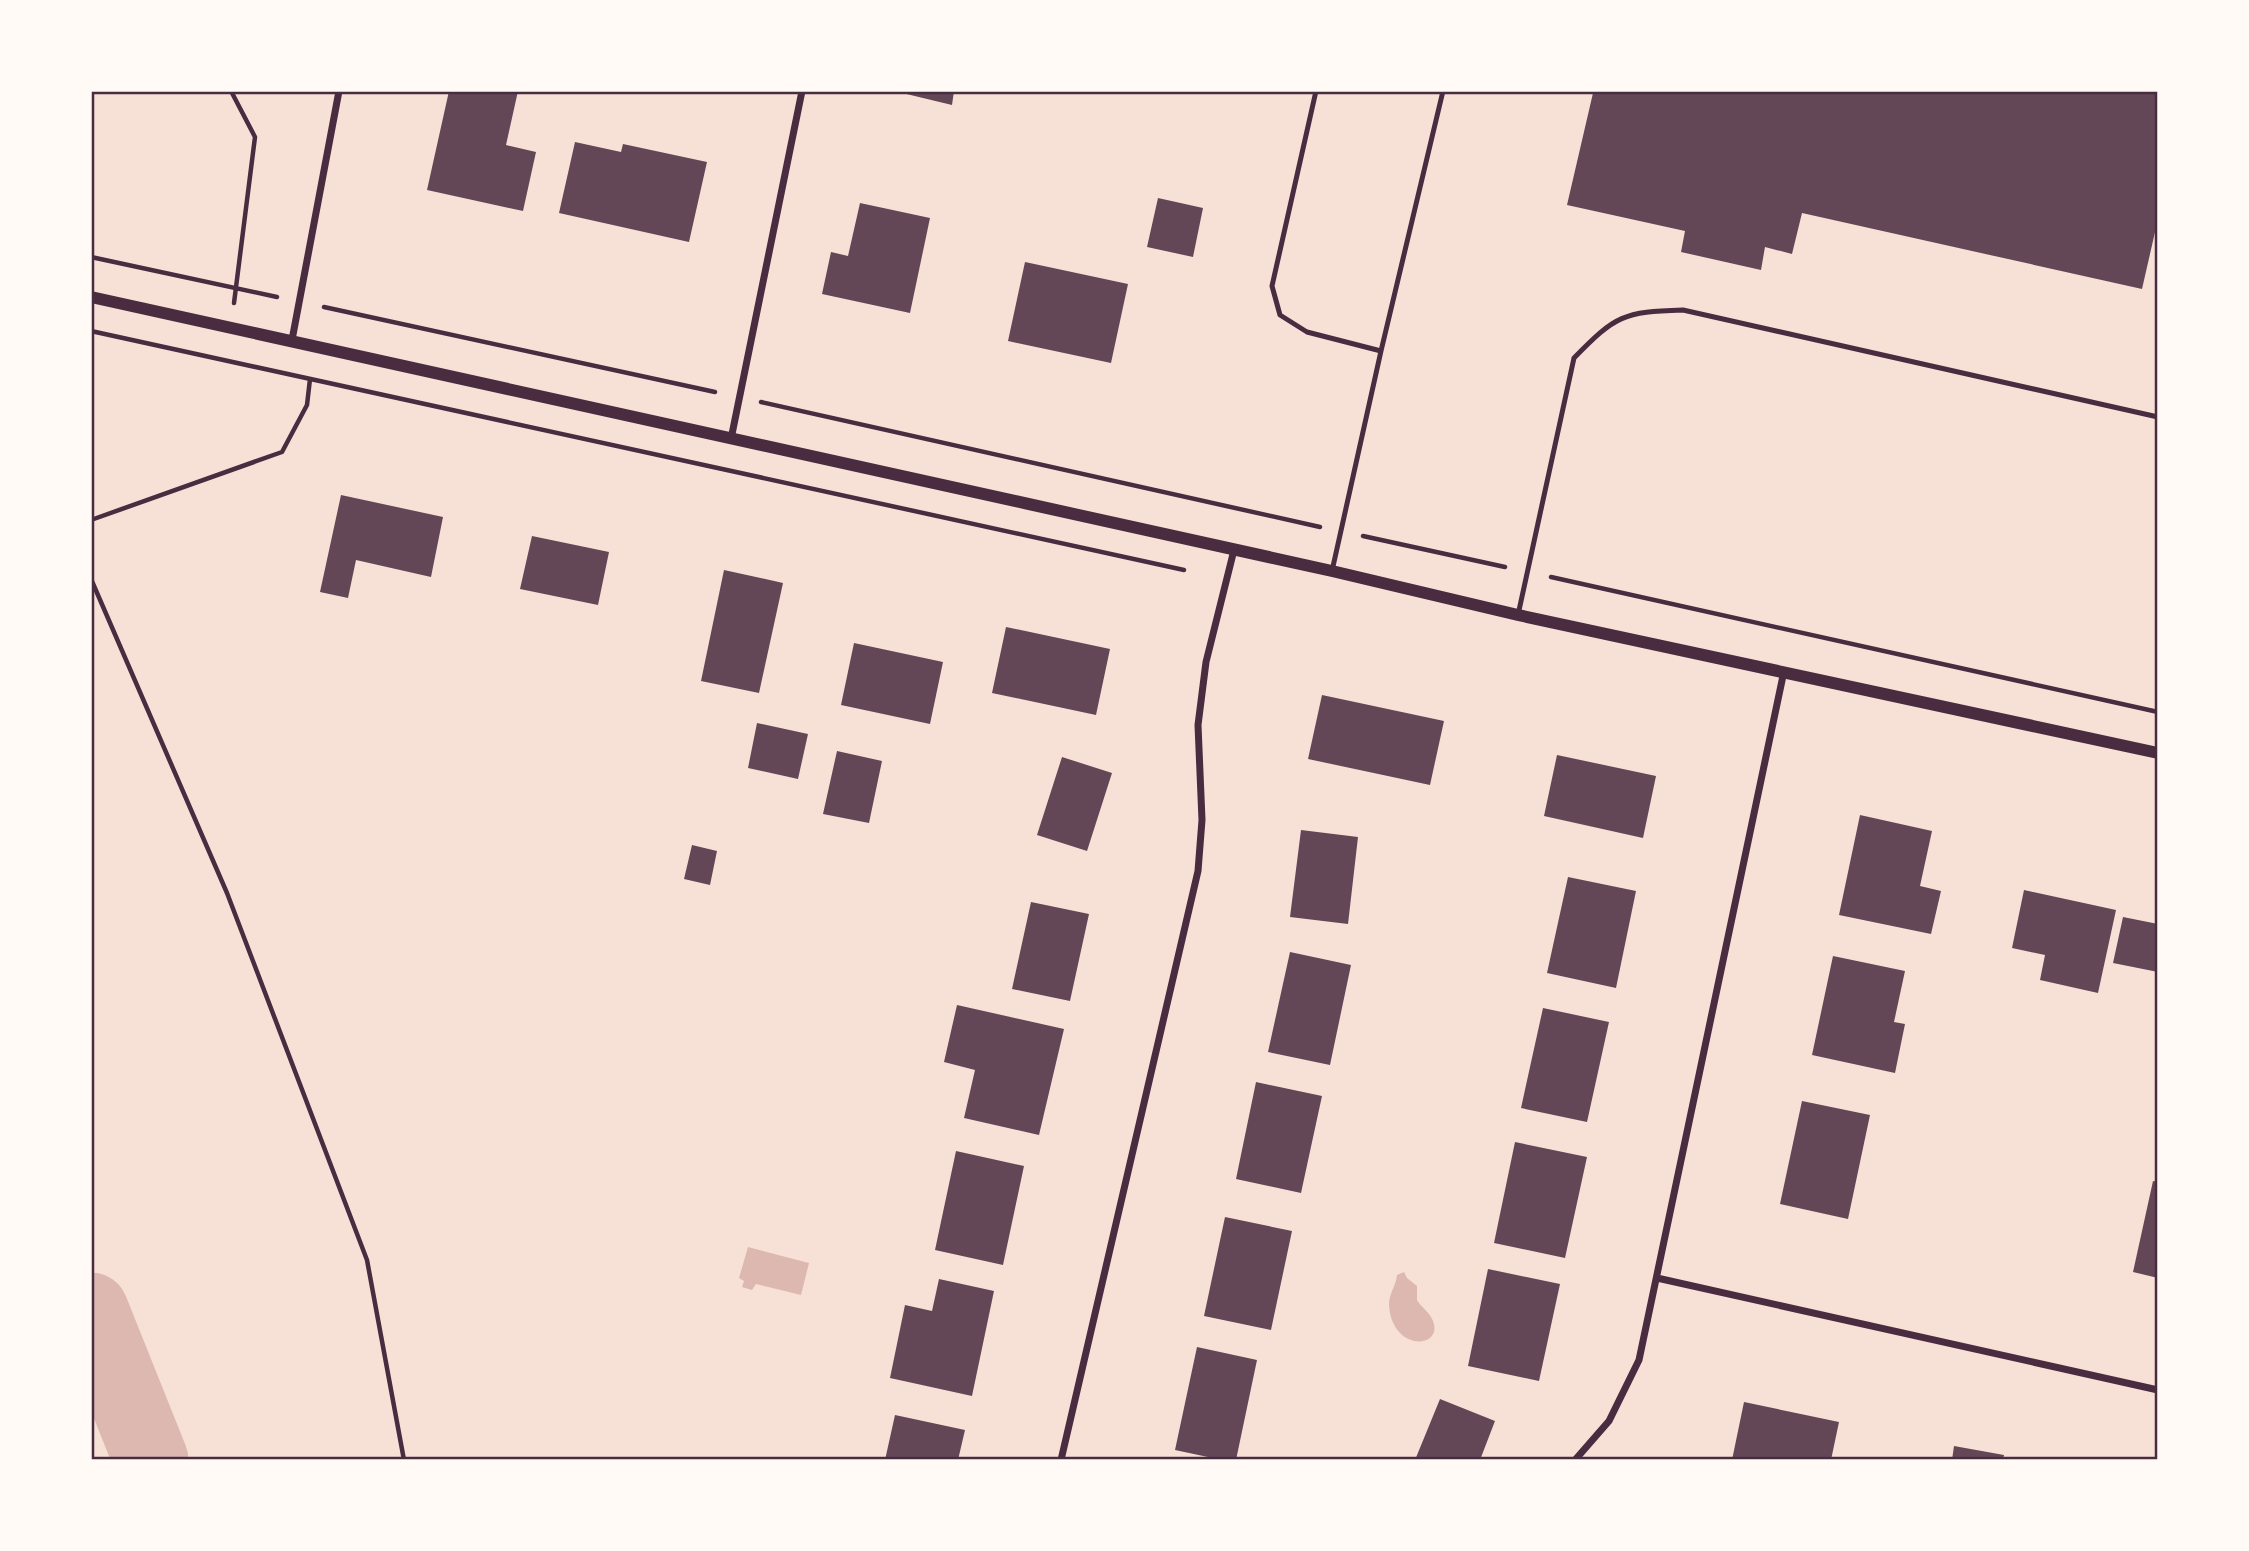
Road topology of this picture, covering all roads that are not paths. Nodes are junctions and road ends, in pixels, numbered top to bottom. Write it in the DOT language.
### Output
graph roads {
  1 [pos="339,91"];
  2 [pos="802,91"];
  3 [pos="1316,91"];
  4 [pos="1443,91"];
  5 [pos="91,297"];
  6 [pos="292,340"];
  7 [pos="1381,351"];
  8 [pos="2158,417"];
  9 [pos="731,439"];
  10 [pos="1234,550"];
  11 [pos="1332,571"];
  12 [pos="1518,615"];
  13 [pos="1784,671"];
  14 [pos="2158,753"];
  15 [pos="1657,1278"];
  16 [pos="2158,1390"];
  17 [pos="1061,1460"];
  18 [pos="1575,1460"];
  1 -- 6 [label="street"];
  2 -- 9 [label="street"];
  3 -- 7 [label="lane"];
  4 -- 7 [label="lane"];
  5 -- 6 [label="street"];
  6 -- 9 [label="street"];
  7 -- 11 [label="lane"];
  8 -- 12 [label="lane"];
  9 -- 10 [label="street"];
  10 -- 11 [label="street"];
  10 -- 17 [label="street"];
  11 -- 12 [label="street"];
  12 -- 13 [label="street"];
  13 -- 14 [label="street"];
  13 -- 15 [label="street"];
  15 -- 16 [label="street"];
  15 -- 18 [label="street"];
}
